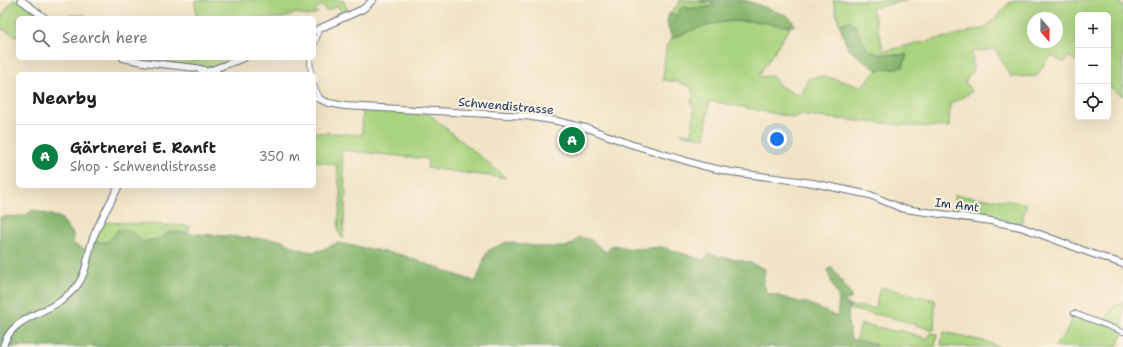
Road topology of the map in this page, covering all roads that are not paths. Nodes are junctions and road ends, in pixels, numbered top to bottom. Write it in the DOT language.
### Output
graph roads {
  1 [pos="21,0"];
  2 [pos="373,0"];
  3 [pos="42,16"];
  4 [pos="316,31"];
  5 [pos="133,60"];
  6 [pos="239,60"];
  7 [pos="310,60"];
  8 [pos="206,72"];
  9 [pos="311,72"];
  10 [pos="316,90"];
  11 [pos="316,98"];
  12 [pos="321,100"];
  13 [pos="785,179"];
  14 [pos="118,188"];
  15 [pos="1123,264"];
  16 [pos="1074,313"];
  17 [pos="1123,332"];
  18 [pos="4,347"];
  1 -- 3 [label="street"];
  2 -- 4 [label="street"];
  5 -- 8 [label="street"];
  6 -- 8 [label="street"];
  7 -- 9 [label="street"];
  10 -- 12 [label="street"];
  11 -- 12 [label="street, Schwendistrasse"];
  12 -- 13 [label="street, Schwendistrasse"];
  13 -- 15 [label="street, Im Amt"];
  14 -- 18 [label="street"];
  16 -- 17 [label="street"];
}
